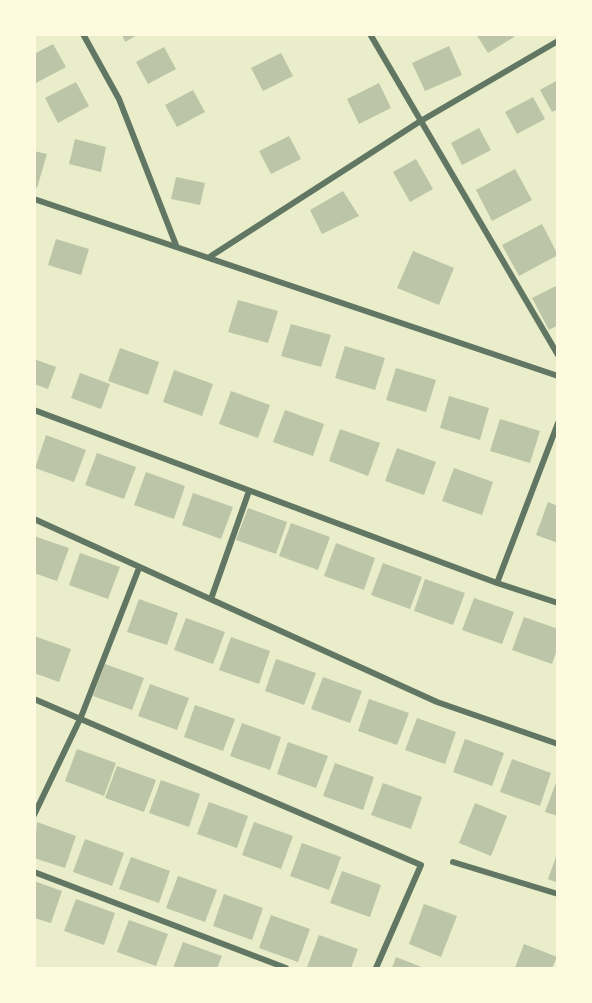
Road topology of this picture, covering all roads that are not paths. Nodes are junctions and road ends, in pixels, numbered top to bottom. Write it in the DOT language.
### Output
graph roads {
  1 [pos="83,34"];
  2 [pos="370,34"];
  3 [pos="558,41"];
  4 [pos="419,122"];
  5 [pos="34,199"];
  6 [pos="176,245"];
  7 [pos="211,256"];
  8 [pos="558,355"];
  9 [pos="558,376"];
  10 [pos="34,410"];
  11 [pos="558,423"];
  12 [pos="249,491"];
  13 [pos="34,519"];
  14 [pos="139,568"];
  15 [pos="497,583"];
  16 [pos="211,599"];
  17 [pos="558,603"];
  18 [pos="34,699"];
  19 [pos="81,717"];
  20 [pos="558,744"];
  21 [pos="34,815"];
  22 [pos="453,862"];
  23 [pos="34,872"];
  24 [pos="558,894"];
  25 [pos="286,969"];
  26 [pos="376,969"];
  1 -- 6 [label="street"];
  2 -- 4 [label="street"];
  3 -- 4 [label="street"];
  4 -- 7 [label="street"];
  4 -- 8 [label="street"];
  5 -- 6 [label="street"];
  6 -- 7 [label="street"];
  7 -- 9 [label="street"];
  10 -- 12 [label="street"];
  11 -- 15 [label="street"];
  12 -- 15 [label="street"];
  12 -- 16 [label="street"];
  13 -- 14 [label="street"];
  14 -- 16 [label="street"];
  14 -- 19 [label="street"];
  15 -- 17 [label="street"];
  16 -- 20 [label="street"];
  18 -- 19 [label="street"];
  19 -- 21 [label="street"];
  19 -- 26 [label="street"];
  22 -- 24 [label="street"];
  23 -- 25 [label="street"];
}
